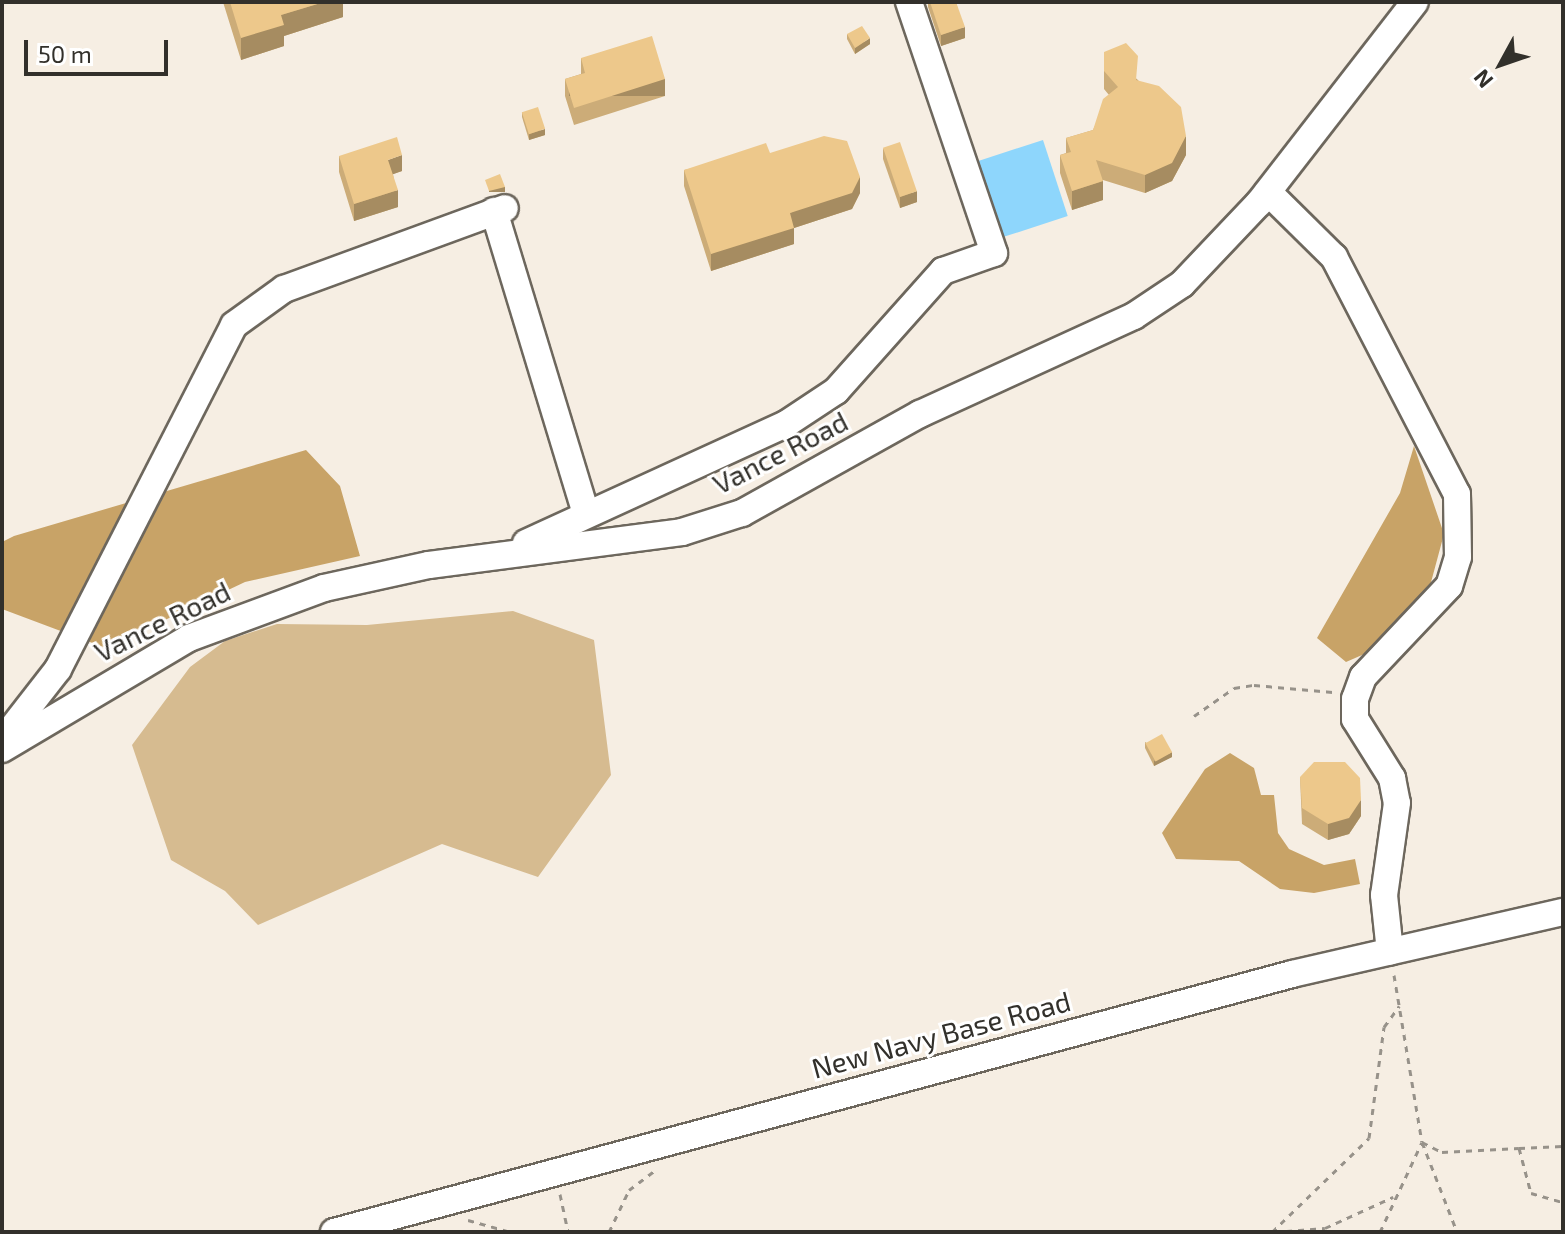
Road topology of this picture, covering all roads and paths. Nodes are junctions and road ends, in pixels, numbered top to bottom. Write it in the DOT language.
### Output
graph roads {
  1 [pos="909,2"];
  2 [pos="1415,2"];
  3 [pos="1268,192"];
  4 [pos="586,513"];
  5 [pos="509,552"];
  6 [pos="1356,695"];
  7 [pos="1194,716"];
  8 [pos="2,741"];
  9 [pos="2,749"];
  10 [pos="1563,912"];
  11 [pos="1390,952"];
  12 [pos="1399,1006"];
  13 [pos="1422,1142"];
  14 [pos="1563,1146"];
  15 [pos="1519,1148"];
  16 [pos="663,1164"];
  17 [pos="556,1170"];
  18 [pos="1393,1197"];
  19 [pos="1563,1202"];
  20 [pos="334,1232"];
  21 [pos="568,1232"];
  22 [pos="609,1232"];
  23 [pos="1273,1232"];
  24 [pos="1380,1232"];
  25 [pos="1457,1232"];
  1 -- 4 [label="street"];
  2 -- 3 [label="street, Vance Road"];
  3 -- 5 [label="street, Vance Road"];
  3 -- 6 [label="street"];
  4 -- 5 [label="street"];
  4 -- 8 [label="street"];
  5 -- 9 [label="street, Vance Road"];
  6 -- 7 [label="path"];
  6 -- 11 [label="street"];
  10 -- 11 [label="street, New Navy Base Road"];
  11 -- 12 [label="path"];
  11 -- 17 [label="street, New Navy Base Road"];
  12 -- 13 [label="path"];
  12 -- 23 [label="path"];
  13 -- 15 [label="path"];
  13 -- 18 [label="path"];
  13 -- 25 [label="path"];
  14 -- 15 [label="path"];
  15 -- 19 [label="path"];
  16 -- 22 [label="path"];
  17 -- 20 [label="street, New Navy Base Road"];
  17 -- 21 [label="path"];
  18 -- 23 [label="path"];
  18 -- 24 [label="path"];
}
